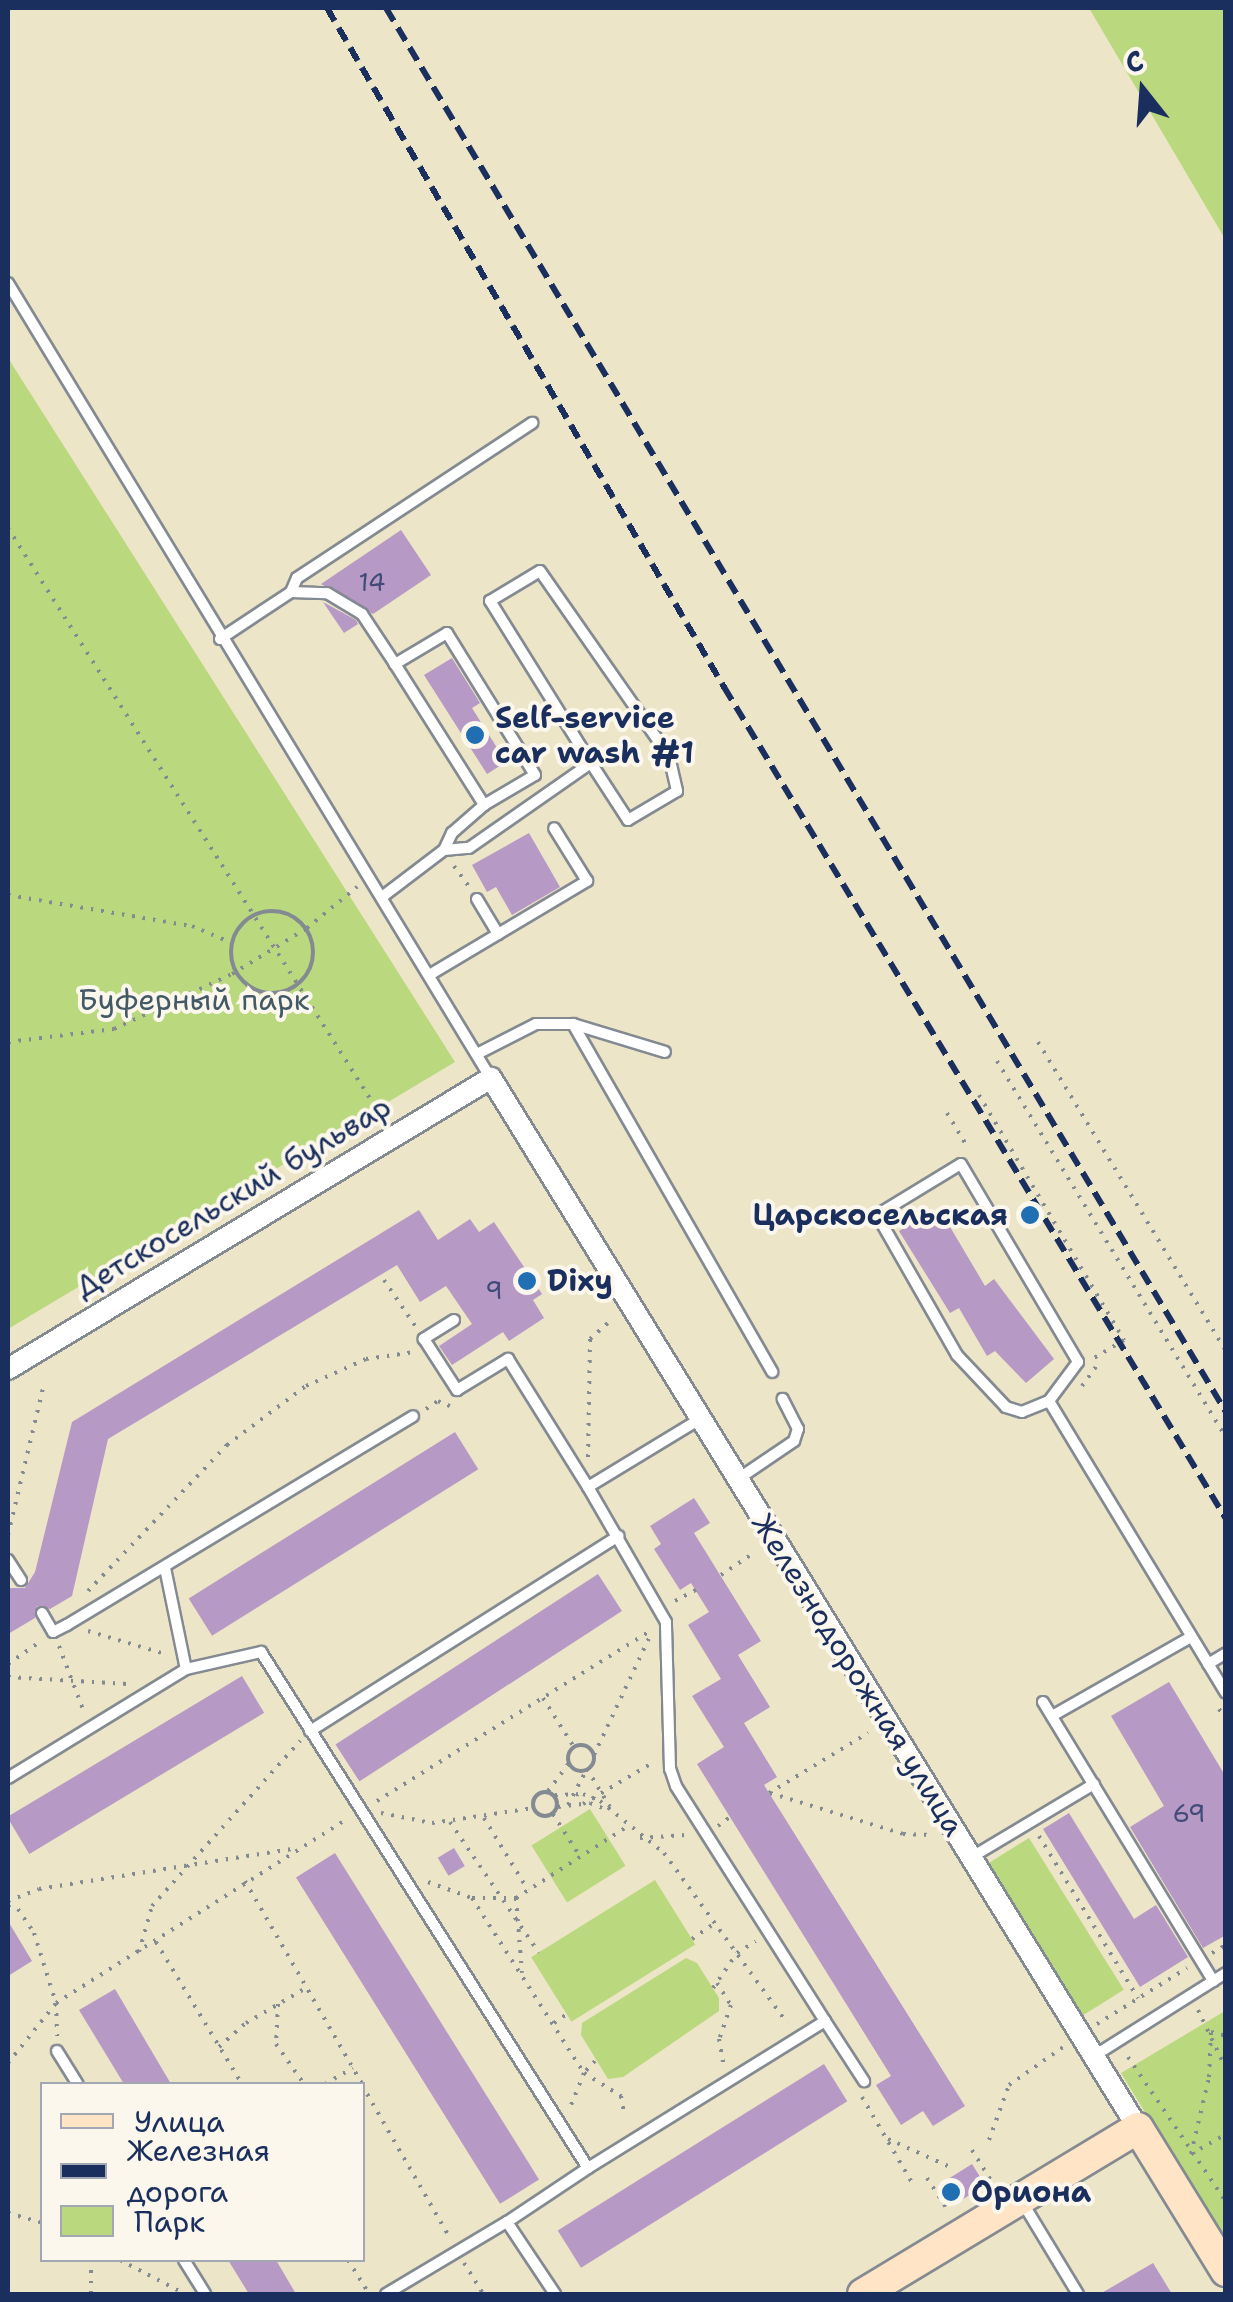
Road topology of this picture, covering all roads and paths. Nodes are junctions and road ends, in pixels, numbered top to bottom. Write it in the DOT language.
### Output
graph roads {
  1 [pos="8,283"];
  2 [pos="532,423"];
  3 [pos="8,528"];
  4 [pos="291,592"];
  5 [pos="220,639"];
  6 [pos="395,664"];
  7 [pos="592,763"];
  8 [pos="484,806"];
  9 [pos="554,828"];
  10 [pos="444,850"];
  11 [pos="369,877"];
  12 [pos="8,895"];
  13 [pos="382,897"];
  14 [pos="477,899"];
  15 [pos="256,910"];
  16 [pos="307,928"];
  17 [pos="498,934"];
  18 [pos="232,943"];
  19 [pos="275,948"];
  20 [pos="232,974"];
  21 [pos="431,974"];
  22 [pos="299,987"];
  23 [pos="573,1024"];
  24 [pos="8,1042"];
  25 [pos="1038,1042"];
  26 [pos="666,1052"];
  27 [pos="477,1054"];
  28 [pos="997,1061"];
  29 [pos="491,1078"];
  30 [pos="979,1096"];
  31 [pos="394,1136"];
  32 [pos="384,1280"];
  33 [pos="454,1320"];
  34 [pos="610,1320"];
  35 [pos="424,1339"];
  36 [pos="432,1350"];
  37 [pos="1226,1351"];
  38 [pos="1094,1358"];
  39 [pos="8,1369"];
  40 [pos="772,1372"];
  41 [pos="44,1384"];
  42 [pos="783,1399"];
  43 [pos="1049,1401"];
  44 [pos="413,1416"];
  45 [pos="700,1418"];
  46 [pos="1226,1438"];
  47 [pos="737,1479"];
  48 [pos="588,1487"];
  49 [pos="8,1535"];
  50 [pos="618,1536"];
  51 [pos="754,1553"];
  52 [pos="8,1560"];
  53 [pos="164,1568"];
  54 [pos="720,1575"];
  55 [pos="20,1580"];
  56 [pos="696,1590"];
  57 [pos="84,1596"];
  58 [pos="660,1604"];
  59 [pos="42,1614"];
  60 [pos="67,1625"];
  61 [pos="53,1632"];
  62 [pos="1191,1636"];
  63 [pos="1226,1653"];
  64 [pos="8,1664"];
  65 [pos="185,1664"];
  66 [pos="1208,1664"];
  67 [pos="8,1677"];
  68 [pos="72,1681"];
  69 [pos="159,1686"];
  70 [pos="1226,1692"];
  71 [pos="543,1698"];
  72 [pos="1043,1702"];
  73 [pos="1052,1716"];
  74 [pos="90,1728"];
  75 [pos="310,1730"];
  76 [pos="868,1732"];
  77 [pos="574,1747"];
  78 [pos="670,1752"];
  79 [pos="594,1755"];
  80 [pos="569,1762"];
  81 [pos="587,1769"];
  82 [pos="8,1778"];
  83 [pos="1094,1784"];
  84 [pos="548,1791"];
  85 [pos="603,1791"];
  86 [pos="574,1793"];
  87 [pos="555,1795"];
  88 [pos="593,1798"];
  89 [pos="583,1804"];
  90 [pos="568,1805"];
  91 [pos="557,1807"];
  92 [pos="534,1808"];
  93 [pos="362,1810"];
  94 [pos="612,1812"];
  95 [pos="553,1814"];
  96 [pos="484,1818"];
  97 [pos="450,1822"];
  98 [pos="628,1826"];
  99 [pos="1034,1828"];
  100 [pos="706,1833"];
  101 [pos="931,1834"];
  102 [pos="640,1838"];
  103 [pos="298,1848"];
  104 [pos="579,1855"];
  105 [pos="971,1857"];
  106 [pos="184,1864"];
  107 [pos="424,1880"];
  108 [pos="246,1881"];
  109 [pos="528,1890"];
  110 [pos="472,1898"];
  111 [pos="516,1898"];
  112 [pos="498,1900"];
  113 [pos="8,1904"];
  114 [pos="716,1922"];
  115 [pos="516,1924"];
  116 [pos="769,1933"];
  117 [pos="692,1939"];
  118 [pos="156,1942"];
  119 [pos="1226,1945"];
  120 [pos="139,1952"];
  121 [pos="538,1953"];
  122 [pos="737,1953"];
  123 [pos="1201,1960"];
  124 [pos="1226,1974"];
  125 [pos="1176,1975"];
  126 [pos="523,1976"];
  127 [pos="1213,1981"];
  128 [pos="307,1988"];
  129 [pos="1190,1996"];
  130 [pos="1138,1998"];
  131 [pos="56,2003"];
  132 [pos="278,2004"];
  133 [pos="567,2014"];
  134 [pos="824,2021"];
  135 [pos="553,2024"];
  136 [pos="1211,2032"];
  137 [pos="1226,2036"];
  138 [pos="799,2037"];
  139 [pos="1072,2041"];
  140 [pos="219,2047"];
  141 [pos="57,2051"];
  142 [pos="1093,2056"];
  143 [pos="1128,2057"];
  144 [pos="595,2061"];
  145 [pos="8,2063"];
  146 [pos="352,2068"];
  147 [pos="1226,2069"];
  148 [pos="584,2073"];
  149 [pos="730,2080"];
  150 [pos="77,2082"];
  151 [pos="241,2082"];
  152 [pos="303,2082"];
  153 [pos="329,2082"];
  154 [pos="360,2082"];
  155 [pos="861,2086"];
  156 [pos="365,2090"];
  157 [pos="624,2113"];
  158 [pos="560,2124"];
  159 [pos="1138,2128"];
  160 [pos="1226,2134"];
  161 [pos="888,2139"];
  162 [pos="989,2140"];
  163 [pos="972,2150"];
  164 [pos="1190,2154"];
  165 [pos="948,2166"];
  166 [pos="588,2168"];
  167 [pos="928,2178"];
  168 [pos="914,2186"];
  169 [pos="978,2194"];
  170 [pos="1020,2200"];
  171 [pos="1226,2202"];
  172 [pos="964,2203"];
  173 [pos="8,2213"];
  174 [pos="507,2222"];
  175 [pos="40,2223"];
  176 [pos="457,2250"];
  177 [pos="91,2262"];
  178 [pos="124,2262"];
  179 [pos="185,2262"];
  180 [pos="349,2262"];
  181 [pos="1226,2271"];
  182 [pos="90,2294"];
  183 [pos="184,2294"];
  184 [pos="205,2294"];
  185 [pos="369,2294"];
  186 [pos="386,2294"];
  187 [pos="484,2294"];
  188 [pos="555,2294"];
  189 [pos="863,2294"];
  190 [pos="1078,2294"];
  1 -- 5 [label="lane"];
  2 -- 4 [label="lane"];
  3 -- 15 [label="path"];
  4 -- 5 [label="lane"];
  4 -- 6 [label="lane"];
  5 -- 11 [label="lane"];
  6 -- 8 [label="lane"];
  6 -- 8 [label="lane"];
  7 -- 7 [label="lane"];
  7 -- 10 [label="lane"];
  8 -- 10 [label="lane"];
  9 -- 17 [label="lane"];
  10 -- 13 [label="lane"];
  10 -- 14 [label="path"];
  11 -- 13 [label="lane"];
  11 -- 16 [label="path"];
  12 -- 18 [label="path"];
  13 -- 21 [label="lane"];
  14 -- 17 [label="lane"];
  15 -- 16 [label="path"];
  15 -- 18 [label="path"];
  15 -- 19 [label="path"];
  16 -- 19 [label="path"];
  16 -- 22 [label="path"];
  17 -- 21 [label="lane"];
  18 -- 20 [label="path"];
  19 -- 20 [label="path"];
  19 -- 22 [label="path"];
  20 -- 22 [label="path"];
  20 -- 24 [label="path"];
  21 -- 27 [label="lane"];
  22 -- 31 [label="path"];
  23 -- 26 [label="lane"];
  23 -- 27 [label="lane"];
  23 -- 40 [label="lane"];
  25 -- 37 [label="path"];
  27 -- 29 [label="lane"];
  28 -- 46 [label="path"];
  29 -- 31 [label="street, Детскосельский бульвар"];
  29 -- 45 [label="street, Железнодорожная улица"];
  30 -- 38 [label="path"];
  31 -- 39 [label="street, Детскосельский бульвар"];
  32 -- 35 [label="path"];
  33 -- 35 [label="lane"];
  34 -- 48 [label="path"];
  35 -- 36 [label="lane"];
  36 -- 48 [label="lane"];
  36 -- 57 [label="path"];
  41 -- 49 [label="path"];
  42 -- 47 [label="lane"];
  43 -- 43 [label="lane"];
  43 -- 62 [label="lane"];
  44 -- 53 [label="lane"];
  45 -- 47 [label="street, Железнодорожная улица"];
  45 -- 48 [label="lane"];
  47 -- 105 [label="street, Железнодорожная улица"];
  48 -- 50 [label="lane"];
  50 -- 58 [label="lane"];
  50 -- 75 [label="lane"];
  51 -- 54 [label="path"];
  52 -- 55 [label="lane"];
  53 -- 60 [label="lane"];
  53 -- 65 [label="lane"];
  56 -- 58 [label="path"];
  58 -- 78 [label="lane"];
  59 -- 61 [label="lane"];
  60 -- 61 [label="lane"];
  60 -- 65 [label="path"];
  61 -- 64 [label="path"];
  61 -- 68 [label="path"];
  62 -- 66 [label="lane"];
  62 -- 73 [label="lane"];
  63 -- 66 [label="lane"];
  65 -- 69 [label="lane"];
  65 -- 75 [label="lane"];
  66 -- 70 [label="lane"];
  67 -- 68 [label="path"];
  68 -- 69 [label="path"];
  68 -- 74 [label="path"];
  69 -- 74 [label="lane"];
  71 -- 77 [label="path"];
  71 -- 79 [label="path"];
  71 -- 93 [label="path"];
  72 -- 73 [label="lane"];
  73 -- 83 [label="lane"];
  74 -- 82 [label="lane"];
  75 -- 93 [label="lane"];
  75 -- 106 [label="path"];
  76 -- 101 [label="path"];
  77 -- 79 [label="path"];
  77 -- 80 [label="path"];
  78 -- 85 [label="path"];
  78 -- 100 [label="lane"];
  79 -- 81 [label="path"];
  80 -- 81 [label="path"];
  80 -- 84 [label="path"];
  81 -- 85 [label="path"];
  81 -- 86 [label="path"];
  83 -- 105 [label="lane"];
  83 -- 123 [label="lane"];
  84 -- 87 [label="path"];
  84 -- 92 [label="path"];
  85 -- 88 [label="path"];
  85 -- 94 [label="path"];
  86 -- 87 [label="path"];
  86 -- 88 [label="path"];
  86 -- 90 [label="path"];
  87 -- 91 [label="path"];
  88 -- 89 [label="path"];
  88 -- 94 [label="path"];
  89 -- 90 [label="path"];
  89 -- 94 [label="path"];
  90 -- 91 [label="path"];
  91 -- 95 [label="path"];
  92 -- 95 [label="path"];
  92 -- 96 [label="path"];
  93 -- 97 [label="path"];
  93 -- 103 [label="path"];
  93 -- 158 [label="lane"];
  94 -- 98 [label="path"];
  95 -- 104 [label="path"];
  96 -- 97 [label="path"];
  96 -- 109 [label="path"];
  97 -- 112 [label="path"];
  98 -- 102 [label="path"];
  98 -- 104 [label="path"];
  99 -- 130 [label="path"];
  100 -- 102 [label="path"];
  100 -- 116 [label="lane"];
  102 -- 114 [label="path"];
  103 -- 106 [label="path"];
  103 -- 108 [label="path"];
  104 -- 109 [label="path"];
  105 -- 139 [label="street, Железнодорожная улица"];
  106 -- 113 [label="path"];
  106 -- 120 [label="path"];
  107 -- 110 [label="path"];
  108 -- 118 [label="path"];
  108 -- 128 [label="path"];
  109 -- 111 [label="path"];
  110 -- 112 [label="path"];
  110 -- 126 [label="path"];
  111 -- 112 [label="path"];
  111 -- 115 [label="path"];
  112 -- 115 [label="path"];
  113 -- 131 [label="path"];
  114 -- 117 [label="path"];
  114 -- 122 [label="path"];
  115 -- 121 [label="path"];
  115 -- 126 [label="path"];
  116 -- 122 [label="path"];
  116 -- 134 [label="lane"];
  118 -- 120 [label="path"];
  118 -- 140 [label="path"];
  119 -- 123 [label="path"];
  120 -- 131 [label="path"];
  122 -- 138 [label="path"];
  122 -- 149 [label="path"];
  123 -- 125 [label="path"];
  123 -- 127 [label="lane"];
  124 -- 127 [label="lane"];
  125 -- 129 [label="path"];
  125 -- 130 [label="path"];
  126 -- 135 [label="path"];
  127 -- 129 [label="lane"];
  128 -- 132 [label="path"];
  128 -- 146 [label="path"];
  129 -- 136 [label="path"];
  129 -- 142 [label="lane"];
  130 -- 139 [label="path"];
  131 -- 141 [label="path"];
  131 -- 145 [label="path"];
  132 -- 140 [label="path"];
  132 -- 152 [label="path"];
  133 -- 135 [label="path"];
  134 -- 138 [label="lane"];
  134 -- 155 [label="lane"];
  135 -- 148 [label="path"];
  136 -- 137 [label="path"];
  136 -- 147 [label="path"];
  136 -- 164 [label="path"];
  138 -- 149 [label="lane"];
  139 -- 142 [label="street, Железнодорожная улица"];
  139 -- 162 [label="path"];
  140 -- 151 [label="path"];
  141 -- 150 [label="lane"];
  142 -- 159 [label="street, Железнодорожная улица"];
  143 -- 164 [label="path"];
  144 -- 148 [label="path"];
  146 -- 153 [label="path"];
  146 -- 154 [label="path"];
  148 -- 157 [label="path"];
  148 -- 158 [label="path"];
  149 -- 166 [label="lane"];
  155 -- 161 [label="path"];
  156 -- 176 [label="path"];
  158 -- 166 [label="lane"];
  159 -- 170 [label="street"];
  159 -- 181 [label="street, Железнодорожная улица"];
  160 -- 164 [label="path"];
  161 -- 165 [label="path"];
  161 -- 168 [label="path"];
  163 -- 169 [label="path"];
  164 -- 171 [label="path"];
  166 -- 174 [label="lane"];
  167 -- 172 [label="path"];
  170 -- 189 [label="street"];
  170 -- 190 [label="lane"];
  173 -- 175 [label="path"];
  174 -- 176 [label="lane"];
  174 -- 188 [label="lane"];
  176 -- 186 [label="lane"];
  176 -- 187 [label="path"];
  177 -- 182 [label="path"];
  178 -- 183 [label="path"];
  179 -- 184 [label="lane"];
  180 -- 185 [label="path"];
}
